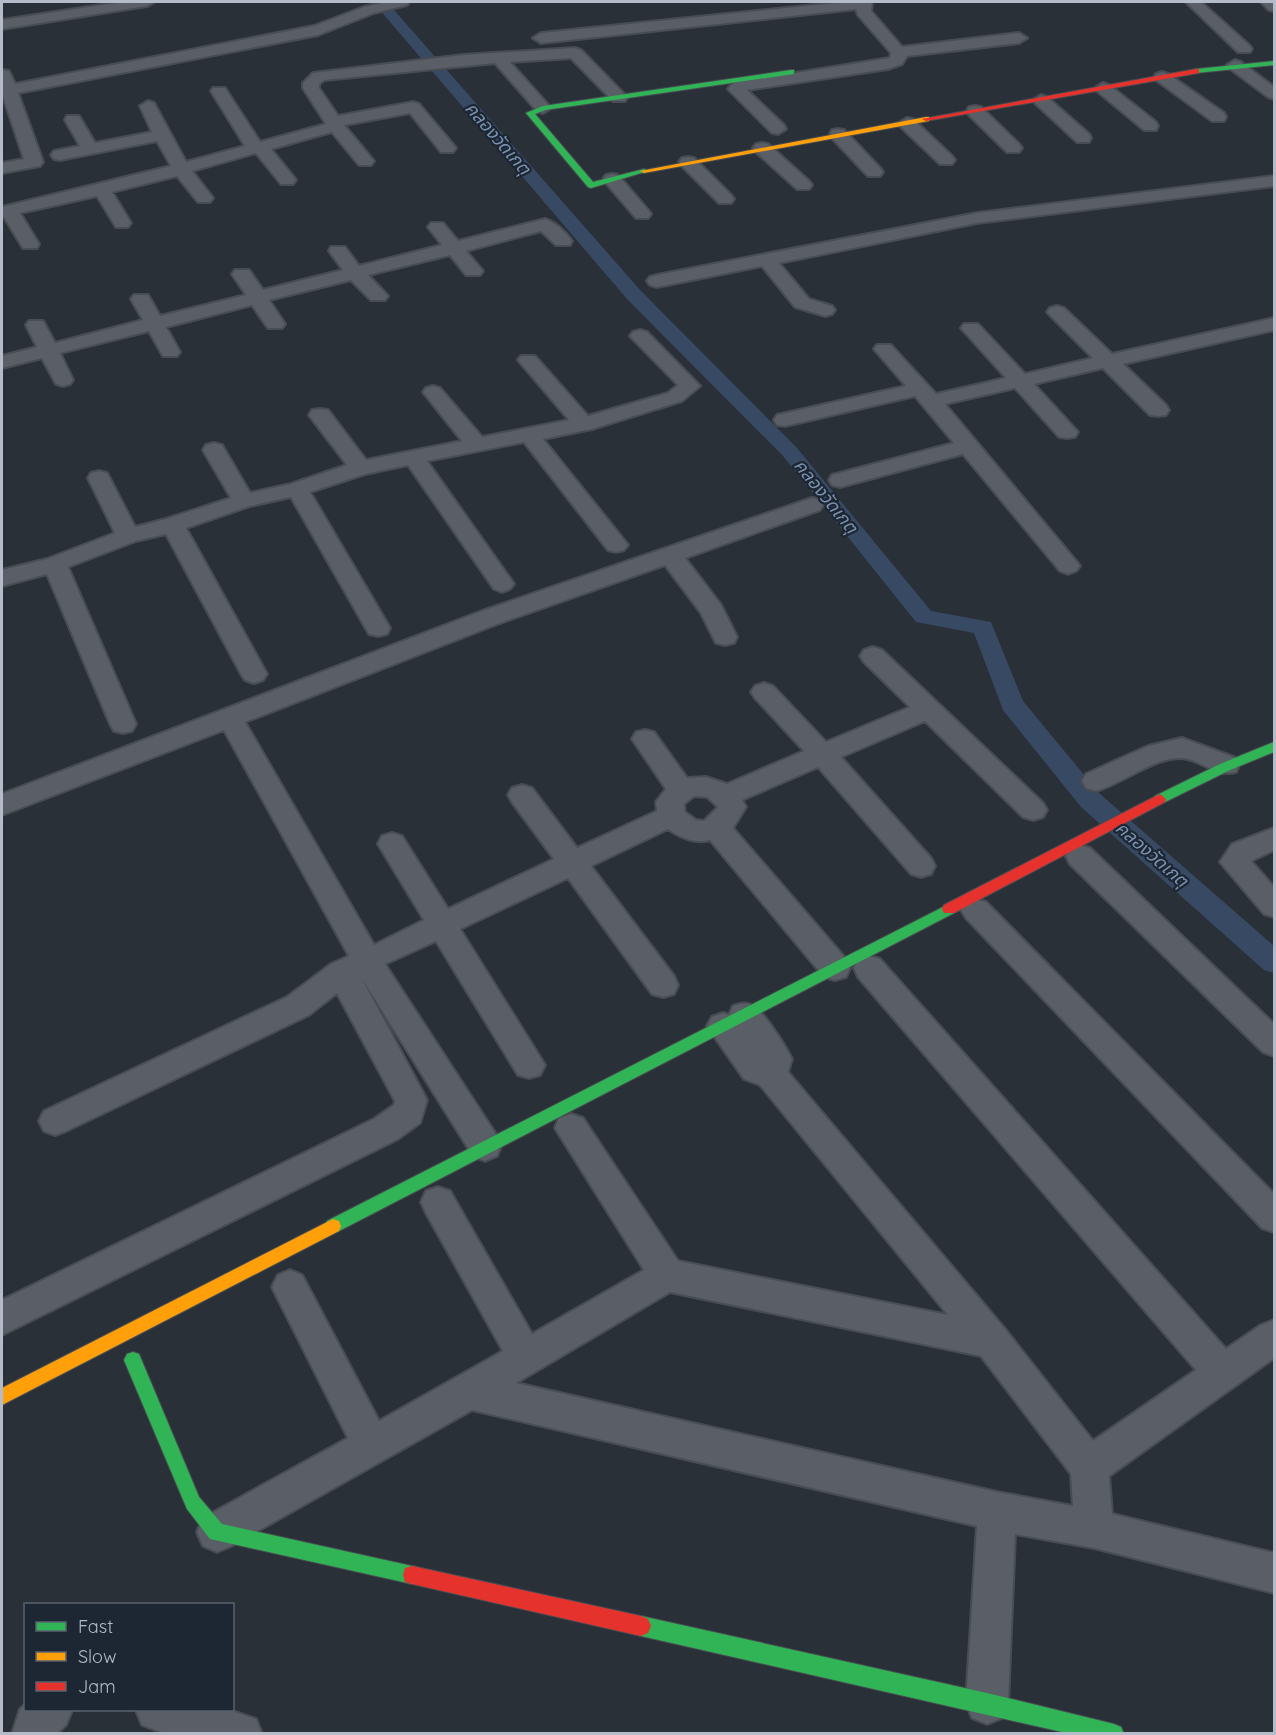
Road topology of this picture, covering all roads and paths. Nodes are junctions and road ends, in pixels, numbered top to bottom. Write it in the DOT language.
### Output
graph roads {
  1 [pos="145,2"];
  2 [pos="400,2"];
  3 [pos="1193,2"];
  4 [pos="1268,2"];
  5 [pos="865,3"];
  6 [pos="1275,7"];
  7 [pos="68,8"];
  8 [pos="2,25"];
  9 [pos="1019,38"];
  10 [pos="521,40"];
  11 [pos="498,42"];
  12 [pos="452,47"];
  13 [pos="1244,49"];
  14 [pos="898,52"];
  15 [pos="502,62"];
  16 [pos="1275,63"];
  17 [pos="1235,65"];
  18 [pos="2,71"];
  19 [pos="791,72"];
  20 [pos="1162,77"];
  21 [pos="1103,88"];
  22 [pos="9,90"];
  23 [pos="219,91"];
  24 [pos="1275,94"];
  25 [pos="619,98"];
  26 [pos="1041,100"];
  27 [pos="148,106"];
  28 [pos="543,108"];
  29 [pos="975,111"];
  30 [pos="1218,117"];
  31 [pos="74,120"];
  32 [pos="907,123"];
  33 [pos="335,124"];
  34 [pos="1150,126"];
  35 [pos="778,129"];
  36 [pos="838,134"];
  37 [pos="162,135"];
  38 [pos="1083,138"];
  39 [pos="257,147"];
  40 [pos="90,148"];
  41 [pos="447,148"];
  42 [pos="762,148"];
  43 [pos="1013,148"];
  44 [pos="60,155"];
  45 [pos="946,160"];
  46 [pos="365,162"];
  47 [pos="688,162"];
  48 [pos="2,168"];
  49 [pos="181,169"];
  50 [pos="874,172"];
  51 [pos="612,179"];
  52 [pos="287,180"];
  53 [pos="1275,181"];
  54 [pos="803,185"];
  55 [pos="102,190"];
  56 [pos="204,198"];
  57 [pos="725,199"];
  58 [pos="528,209"];
  59 [pos="5,211"];
  60 [pos="642,214"];
  61 [pos="122,223"];
  62 [pos="545,225"];
  63 [pos="437,227"];
  64 [pos="562,241"];
  65 [pos="30,244"];
  66 [pos="454,248"];
  67 [pos="338,251"];
  68 [pos="765,258"];
  69 [pos="473,271"];
  70 [pos="355,273"];
  71 [pos="242,274"];
  72 [pos="657,281"];
  73 [pos="378,296"];
  74 [pos="258,298"];
  75 [pos="141,299"];
  76 [pos="825,310"];
  77 [pos="1057,312"];
  78 [pos="154,323"];
  79 [pos="275,324"];
  80 [pos="1275,324"];
  81 [pos="36,326"];
  82 [pos="971,328"];
  83 [pos="640,336"];
  84 [pos="884,349"];
  85 [pos="47,350"];
  86 [pos="170,352"];
  87 [pos="528,360"];
  88 [pos="1108,361"];
  89 [pos="2,362"];
  90 [pos="63,380"];
  91 [pos="1020,380"];
  92 [pos="433,392"];
  93 [pos="926,395"];
  94 [pos="1158,410"];
  95 [pos="321,415"];
  96 [pos="785,420"];
  97 [pos="584,424"];
  98 [pos="1067,432"];
  99 [pos="529,435"];
  100 [pos="476,444"];
  101 [pos="969,446"];
  102 [pos="214,450"];
  103 [pos="414,458"];
  104 [pos="360,468"];
  105 [pos="99,478"];
  106 [pos="840,480"];
  107 [pos="297,489"];
  108 [pos="244,501"];
  109 [pos="812,505"];
  110 [pos="173,525"];
  111 [pos="128,536"];
  112 [pos="616,546"];
  113 [pos="671,556"];
  114 [pos="55,564"];
  115 [pos="1068,566"];
  116 [pos="2,576"];
  117 [pos="502,584"];
  118 [pos="378,628"];
  119 [pos="725,637"];
  120 [pos="873,656"];
  121 [pos="254,674"];
  122 [pos="764,692"];
  123 [pos="929,709"];
  124 [pos="230,718"];
  125 [pos="123,724"];
  126 [pos="645,739"];
  127 [pos="1275,747"];
  128 [pos="823,754"];
  129 [pos="1226,765"];
  130 [pos="1096,781"];
  131 [pos="681,790"];
  132 [pos="522,795"];
  133 [pos="727,795"];
  134 [pos="2,805"];
  135 [pos="1033,810"];
  136 [pos="671,816"];
  137 [pos="717,829"];
  138 [pos="1275,839"];
  139 [pos="392,844"];
  140 [pos="1082,848"];
  141 [pos="574,862"];
  142 [pos="921,866"];
  143 [pos="1275,906"];
  144 [pos="976,910"];
  145 [pos="442,924"];
  146 [pos="365,962"];
  147 [pos="836,968"];
  148 [pos="869,968"];
  149 [pos="663,985"];
  150 [pos="734,1020"];
  151 [pos="1275,1043"];
  152 [pos="529,1065"];
  153 [pos="55,1122"];
  154 [pos="571,1128"];
  155 [pos="485,1146"];
  156 [pos="438,1202"];
  157 [pos="1275,1217"];
  158 [pos="667,1275"];
  159 [pos="290,1287"];
  160 [pos="2,1318"];
  161 [pos="1275,1337"];
  162 [pos="992,1341"];
  163 [pos="526,1358"];
  164 [pos="133,1360"];
  165 [pos="1223,1373"];
  166 [pos="469,1391"];
  167 [pos="2,1397"];
  168 [pos="372,1445"];
  169 [pos="1089,1467"];
  170 [pos="997,1511"];
  171 [pos="1094,1529"];
  172 [pos="217,1532"];
  173 [pos="1275,1573"];
  174 [pos="987,1703"];
  175 [pos="50,1711"];
  176 [pos="160,1711"];
  177 [pos="33,1734"];
  178 [pos="241,1734"];
  179 [pos="1114,1734"];
  1 -- 7 [label="street"];
  2 -- 22 [label="street"];
  3 -- 13 [label="street"];
  4 -- 6 [label="street"];
  5 -- 10 [label="street"];
  5 -- 14 [label="street"];
  7 -- 8 [label="street"];
  9 -- 14 [label="street"];
  11 -- 12 [label="street"];
  14 -- 35 [label="street"];
  15 -- 28 [label="street"];
  16 -- 17 [label="street"];
  17 -- 20 [label="street"];
  17 -- 24 [label="street"];
  18 -- 22 [label="street"];
  19 -- 25 [label="street"];
  20 -- 21 [label="street"];
  20 -- 30 [label="street"];
  21 -- 26 [label="street"];
  21 -- 34 [label="street"];
  22 -- 48 [label="street"];
  23 -- 39 [label="street"];
  25 -- 28 [label="street"];
  25 -- 33 [label="street"];
  26 -- 29 [label="street"];
  26 -- 38 [label="street"];
  27 -- 37 [label="street"];
  28 -- 51 [label="street"];
  29 -- 32 [label="street"];
  29 -- 43 [label="street"];
  31 -- 40 [label="street"];
  32 -- 36 [label="street"];
  32 -- 45 [label="street"];
  33 -- 39 [label="street"];
  33 -- 41 [label="street"];
  33 -- 46 [label="street"];
  36 -- 42 [label="street"];
  36 -- 50 [label="street"];
  37 -- 40 [label="street"];
  37 -- 49 [label="street"];
  39 -- 49 [label="street"];
  39 -- 52 [label="street"];
  40 -- 44 [label="street"];
  42 -- 47 [label="street"];
  42 -- 54 [label="street"];
  47 -- 51 [label="street"];
  47 -- 57 [label="street"];
  49 -- 55 [label="street"];
  49 -- 56 [label="street"];
  51 -- 60 [label="street"];
  53 -- 68 [label="street"];
  55 -- 59 [label="street"];
  55 -- 61 [label="street"];
  58 -- 62 [label="street"];
  59 -- 65 [label="street"];
  62 -- 64 [label="street"];
  62 -- 66 [label="street"];
  63 -- 66 [label="street"];
  66 -- 69 [label="street"];
  66 -- 70 [label="street"];
  67 -- 70 [label="street"];
  68 -- 72 [label="street"];
  68 -- 76 [label="street"];
  70 -- 73 [label="street"];
  70 -- 74 [label="street"];
  71 -- 74 [label="street"];
  74 -- 78 [label="street"];
  74 -- 79 [label="street"];
  75 -- 78 [label="street"];
  77 -- 88 [label="street"];
  78 -- 85 [label="street"];
  78 -- 86 [label="street"];
  80 -- 88 [label="street"];
  81 -- 85 [label="street"];
  82 -- 91 [label="street"];
  83 -- 97 [label="street"];
  84 -- 93 [label="street"];
  85 -- 89 [label="street"];
  85 -- 90 [label="street"];
  87 -- 97 [label="street"];
  88 -- 91 [label="street"];
  88 -- 94 [label="street"];
  91 -- 93 [label="street"];
  91 -- 98 [label="street"];
  92 -- 100 [label="street"];
  93 -- 96 [label="street"];
  93 -- 101 [label="street"];
  95 -- 104 [label="street"];
  97 -- 99 [label="street"];
  99 -- 100 [label="street"];
  99 -- 112 [label="street"];
  100 -- 103 [label="street"];
  101 -- 106 [label="street"];
  101 -- 115 [label="street"];
  102 -- 108 [label="street"];
  103 -- 104 [label="street"];
  103 -- 117 [label="street"];
  104 -- 107 [label="street"];
  105 -- 111 [label="street"];
  107 -- 108 [label="street"];
  107 -- 118 [label="street"];
  108 -- 110 [label="street"];
  109 -- 113 [label="street"];
  110 -- 111 [label="street"];
  110 -- 121 [label="street"];
  111 -- 114 [label="street"];
  113 -- 119 [label="street"];
  113 -- 124 [label="street"];
  114 -- 116 [label="street"];
  114 -- 125 [label="street"];
  120 -- 123 [label="street"];
  122 -- 128 [label="street"];
  123 -- 128 [label="street"];
  123 -- 135 [label="street"];
  124 -- 134 [label="street"];
  124 -- 146 [label="street"];
  126 -- 131 [label="street"];
  127 -- 129 [label="street"];
  128 -- 133 [label="street"];
  128 -- 142 [label="street"];
  129 -- 130 [label="street"];
  129 -- 140 [label="street"];
  131 -- 133 [label="street"];
  131 -- 136 [label="street"];
  132 -- 141 [label="street"];
  133 -- 137 [label="street"];
  136 -- 137 [label="street"];
  136 -- 141 [label="street"];
  137 -- 147 [label="street"];
  138 -- 143 [label="street"];
  139 -- 145 [label="street"];
  140 -- 147 [label="street"];
  140 -- 151 [label="street"];
  141 -- 145 [label="street"];
  141 -- 149 [label="street"];
  144 -- 157 [label="street"];
  145 -- 146 [label="street"];
  145 -- 152 [label="street"];
  146 -- 153 [label="street"];
  146 -- 155 [label="street"];
  146 -- 160 [label="street"];
  147 -- 150 [label="street"];
  148 -- 165 [label="street"];
  150 -- 155 [label="street"];
  150 -- 162 [label="street"];
  154 -- 158 [label="street"];
  155 -- 167 [label="street"];
  156 -- 163 [label="street"];
  158 -- 162 [label="street"];
  158 -- 163 [label="street"];
  159 -- 168 [label="street"];
  161 -- 165 [label="street"];
  162 -- 169 [label="street"];
  163 -- 166 [label="street"];
  164 -- 172 [label="street"];
  165 -- 169 [label="street"];
  166 -- 168 [label="street"];
  166 -- 170 [label="street"];
  168 -- 172 [label="street"];
  169 -- 171 [label="street"];
  170 -- 171 [label="street"];
  170 -- 174 [label="street"];
  171 -- 173 [label="street"];
  172 -- 174 [label="street"];
  174 -- 179 [label="street"];
  175 -- 177 [label="street"];
  176 -- 178 [label="street"];
}
